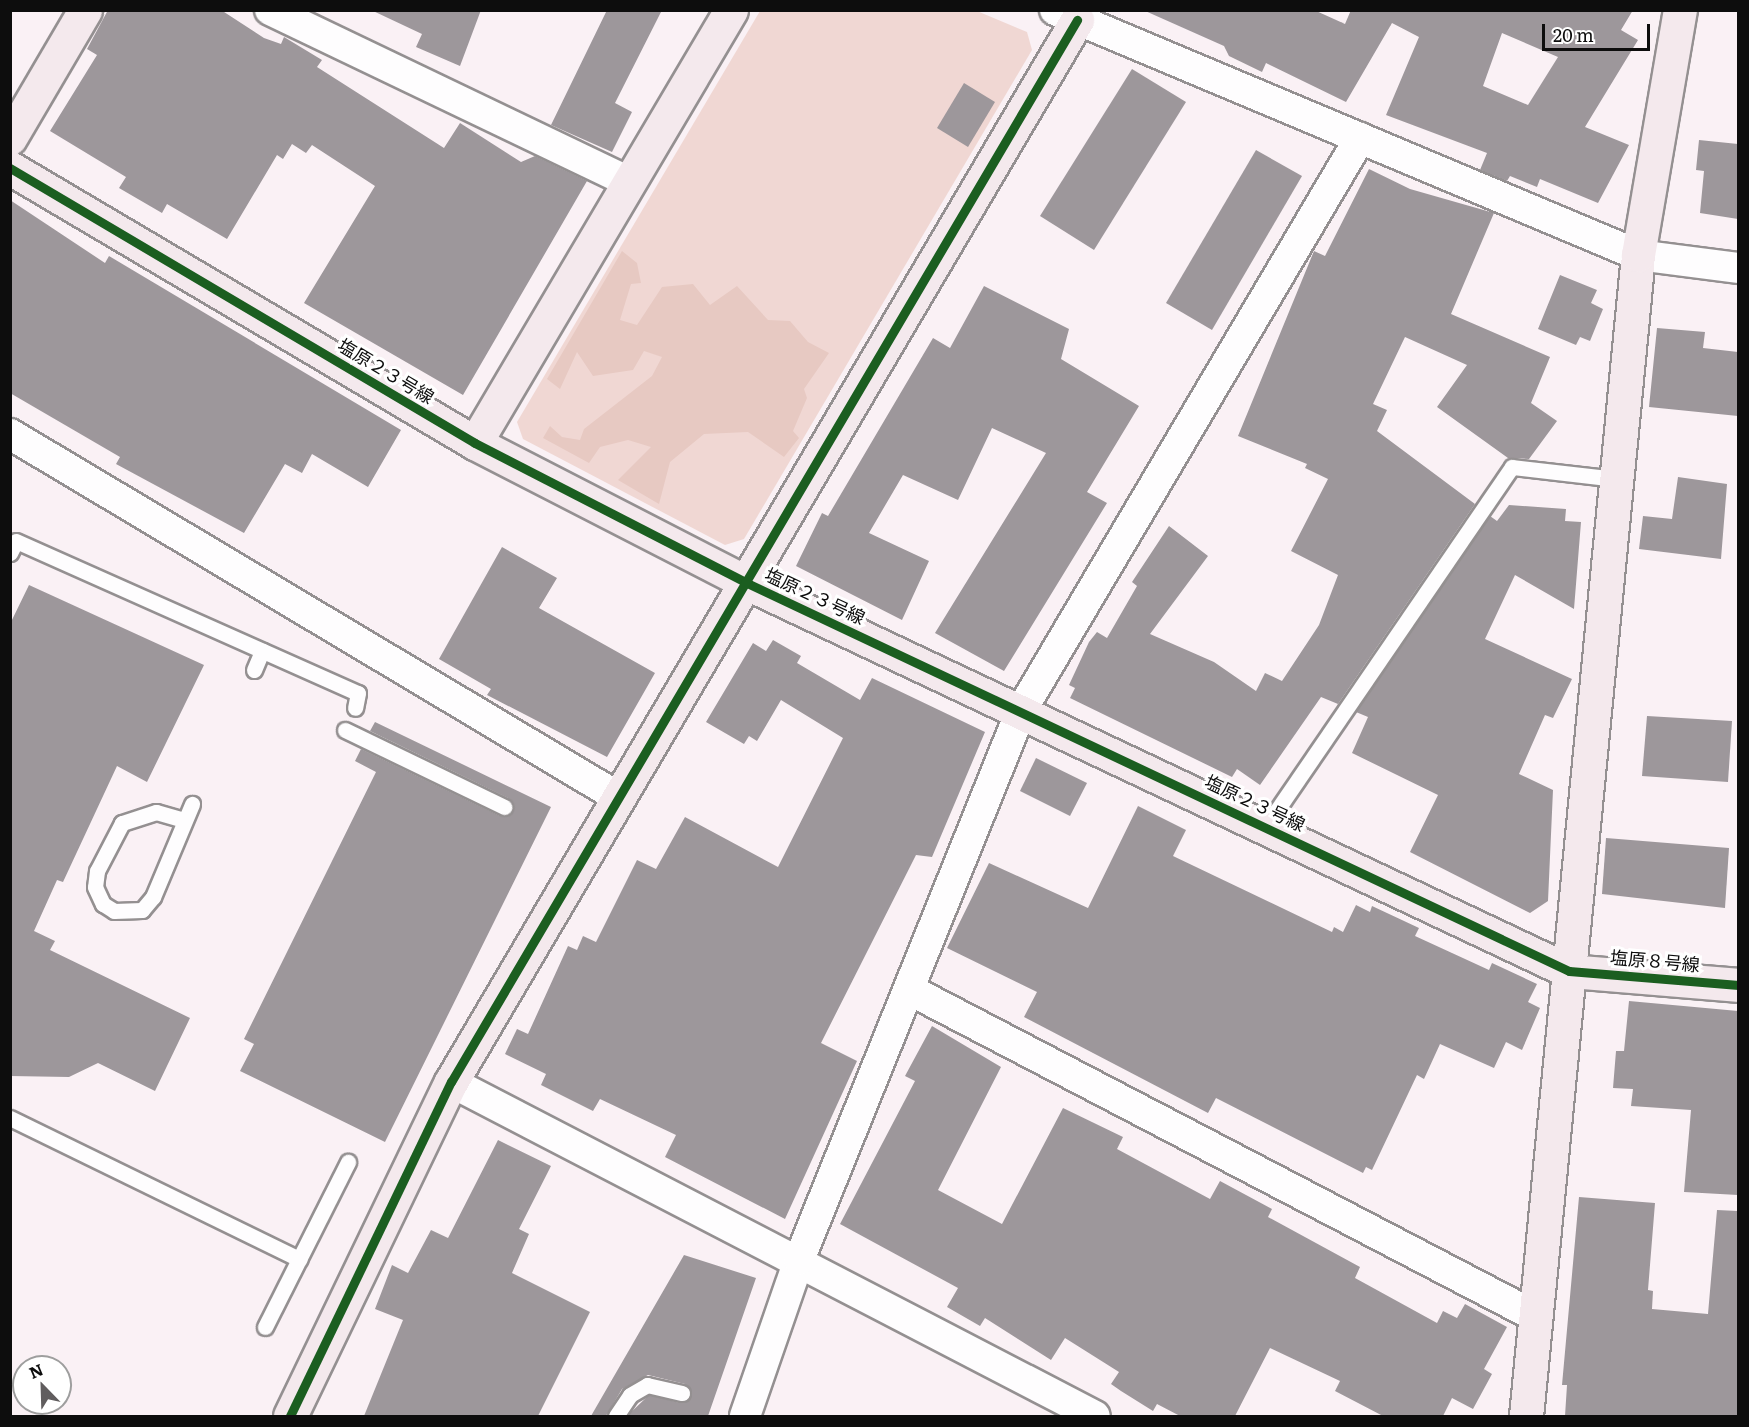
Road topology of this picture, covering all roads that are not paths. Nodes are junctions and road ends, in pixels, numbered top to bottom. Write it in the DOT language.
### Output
graph roads {
  1 [pos="85,10"];
  2 [pos="270,10"];
  3 [pos="731,10"];
  4 [pos="1680,10"];
  5 [pos="1066,15"];
  6 [pos="10,138"];
  7 [pos="1360,138"];
  8 [pos="10,168"];
  9 [pos="627,181"];
  10 [pos="1638,255"];
  11 [pos="1738,268"];
  12 [pos="10,434"];
  13 [pos="475,443"];
  14 [pos="1615,479"];
  15 [pos="10,553"];
  16 [pos="747,583"];
  17 [pos="262,651"];
  18 [pos="254,670"];
  19 [pos="355,708"];
  20 [pos="1021,711"];
  21 [pos="345,730"];
  22 [pos="618,797"];
  23 [pos="192,804"];
  24 [pos="504,807"];
  25 [pos="184,820"];
  26 [pos="1266,826"];
  27 [pos="1569,970"];
  28 [pos="1738,985"];
  29 [pos="910,990"];
  30 [pos="451,1082"];
  31 [pos="10,1118"];
  32 [pos="348,1162"];
  33 [pos="299,1259"];
  34 [pos="798,1260"];
  35 [pos="1535,1316"];
  36 [pos="265,1327"];
  37 [pos="682,1394"];
  38 [pos="1087,1414"];
  39 [pos="290,1416"];
  40 [pos="616,1416"];
  41 [pos="745,1416"];
  42 [pos="1526,1416"];
  1 -- 6 [label="street"];
  2 -- 9 [label="street"];
  3 -- 9 [label="street"];
  4 -- 10 [label="street"];
  5 -- 7 [label="street"];
  5 -- 16 [label="street"];
  7 -- 10 [label="street"];
  7 -- 20 [label="street"];
  8 -- 13 [label="street, 塩原２３号線"];
  9 -- 13 [label="street"];
  10 -- 11 [label="street"];
  10 -- 14 [label="street"];
  12 -- 22 [label="street"];
  13 -- 16 [label="street, 塩原２３号線"];
  14 -- 26 [label="lane"];
  14 -- 27 [label="street"];
  15 -- 17 [label="lane"];
  16 -- 20 [label="street, 塩原２３号線"];
  16 -- 22 [label="street"];
  17 -- 18 [label="lane"];
  17 -- 19 [label="lane"];
  20 -- 26 [label="street, 塩原２３号線"];
  20 -- 29 [label="street"];
  21 -- 24 [label="lane"];
  22 -- 30 [label="street"];
  23 -- 25 [label="lane"];
  25 -- 25 [label="lane"];
  26 -- 27 [label="street, 塩原２３号線"];
  27 -- 28 [label="street, 塩原８号線"];
  27 -- 35 [label="street"];
  29 -- 34 [label="street"];
  29 -- 35 [label="street"];
  30 -- 34 [label="street"];
  30 -- 39 [label="street"];
  31 -- 33 [label="lane"];
  32 -- 33 [label="lane"];
  33 -- 36 [label="lane"];
  34 -- 38 [label="street"];
  34 -- 41 [label="street"];
  35 -- 42 [label="street"];
  37 -- 40 [label="lane"];
}
